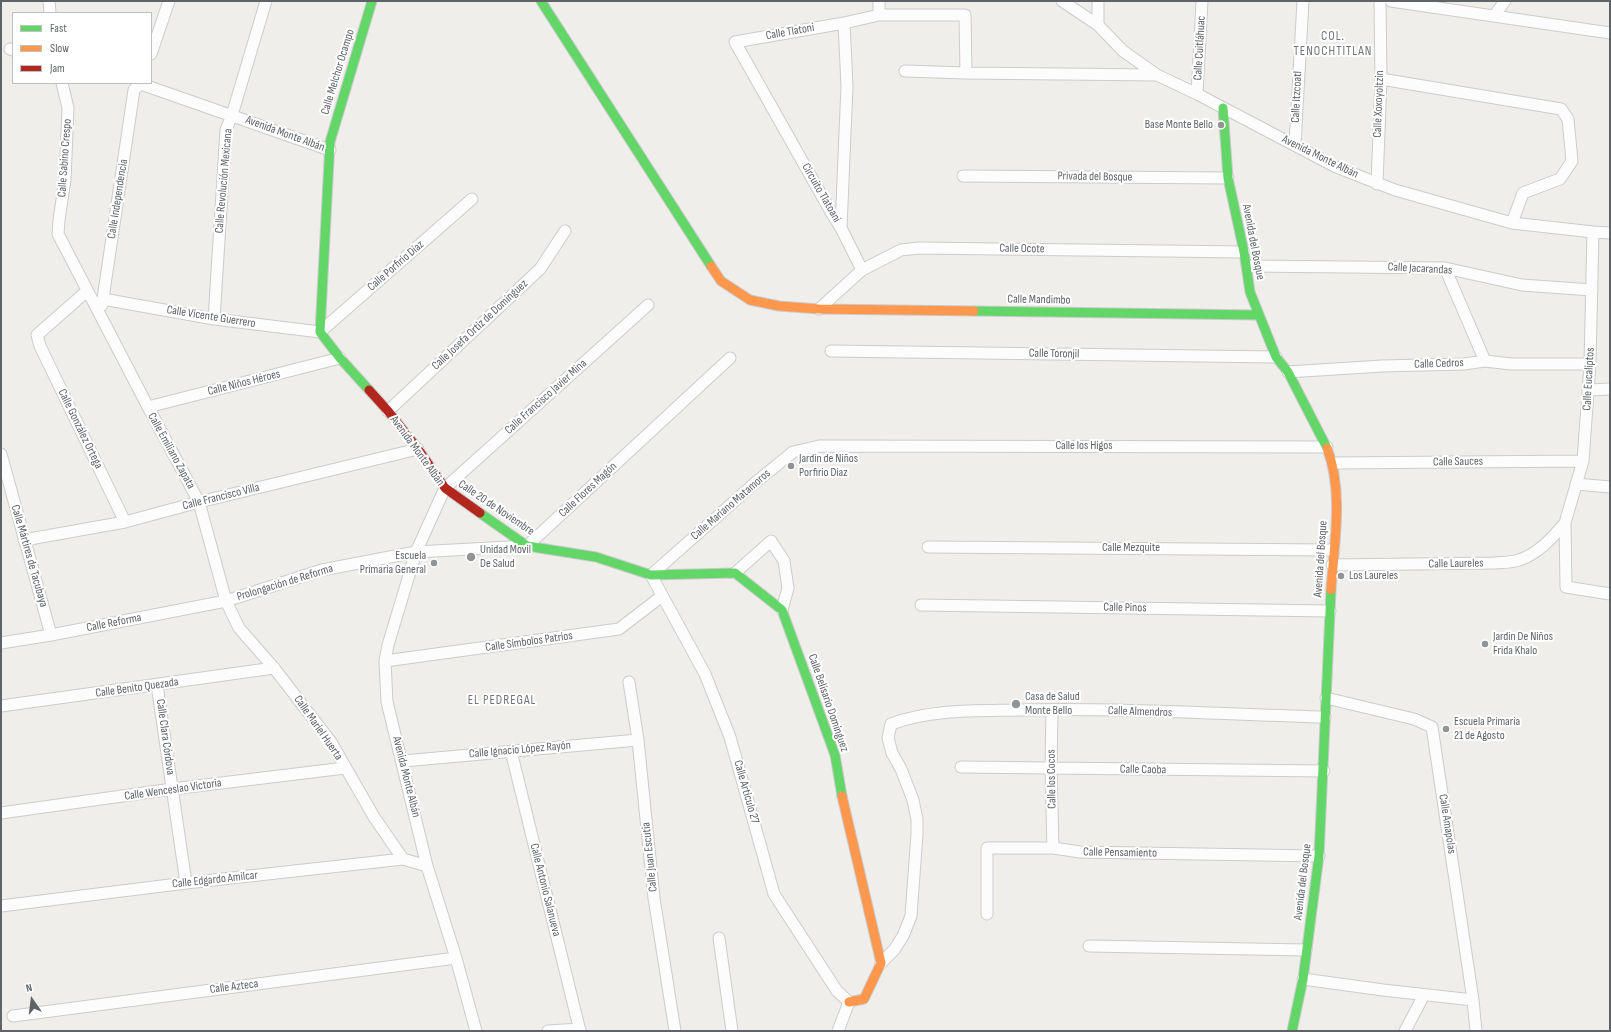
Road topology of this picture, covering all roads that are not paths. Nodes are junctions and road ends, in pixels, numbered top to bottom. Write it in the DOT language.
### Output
graph roads {
  1 [pos="49,1"];
  2 [pos="169,1"];
  3 [pos="266,1"];
  4 [pos="372,1"];
  5 [pos="541,1"];
  6 [pos="879,1"];
  7 [pos="1062,1"];
  8 [pos="1098,1"];
  9 [pos="1202,1"];
  10 [pos="1303,1"];
  11 [pos="1380,1"];
  12 [pos="1391,1"];
  13 [pos="1505,1"];
  14 [pos="50,12"];
  15 [pos="879,15"];
  16 [pos="1494,16"];
  17 [pos="844,23"];
  18 [pos="1098,25"];
  19 [pos="1610,33"];
  20 [pos="735,42"];
  21 [pos="152,51"];
  22 [pos="905,71"];
  23 [pos="966,73"];
  24 [pos="1157,75"];
  25 [pos="1381,79"];
  26 [pos="62,84"];
  27 [pos="139,84"];
  28 [pos="143,84"];
  29 [pos="1198,94"];
  30 [pos="1223,108"];
  31 [pos="232,115"];
  32 [pos="1295,145"];
  33 [pos="330,150"];
  34 [pos="963,176"];
  35 [pos="1228,178"];
  36 [pos="1377,184"];
  37 [pos="472,200"];
  38 [pos="1512,223"];
  39 [pos="841,228"];
  40 [pos="565,231"];
  41 [pos="1593,232"];
  42 [pos="1610,232"];
  43 [pos="1244,252"];
  44 [pos="1247,266"];
  45 [pos="1445,268"];
  46 [pos="862,270"];
  47 [pos="1592,290"];
  48 [pos="87,291"];
  49 [pos="103,299"];
  50 [pos="648,306"];
  51 [pos="819,309"];
  52 [pos="1258,315"];
  53 [pos="102,318"];
  54 [pos="214,319"];
  55 [pos="320,332"];
  56 [pos="831,351"];
  57 [pos="1276,357"];
  58 [pos="340,358"];
  59 [pos="730,358"];
  60 [pos="1485,361"];
  61 [pos="1590,364"];
  62 [pos="1288,372"];
  63 [pos="1610,389"];
  64 [pos="1589,390"];
  65 [pos="148,407"];
  66 [pos="388,411"];
  67 [pos="841,445"];
  68 [pos="1327,447"];
  69 [pos="418,449"];
  70 [pos="2,457"];
  71 [pos="1583,461"];
  72 [pos="1333,463"];
  73 [pos="1576,484"];
  74 [pos="1610,487"];
  75 [pos="445,488"];
  76 [pos="199,502"];
  77 [pos="125,522"];
  78 [pos="1565,523"];
  79 [pos="24,540"];
  80 [pos="527,546"];
  81 [pos="928,547"];
  82 [pos="1334,550"];
  83 [pos="416,552"];
  84 [pos="1332,565"];
  85 [pos="735,573"];
  86 [pos="651,575"];
  87 [pos="1610,594"];
  88 [pos="662,596"];
  89 [pos="226,601"];
  90 [pos="921,605"];
  91 [pos="782,610"];
  92 [pos="1330,611"];
  93 [pos="51,635"];
  94 [pos="1,643"];
  95 [pos="385,661"];
  96 [pos="274,668"];
  97 [pos="630,682"];
  98 [pos="158,685"];
  99 [pos="1326,698"];
  100 [pos="1,706"];
  101 [pos="1052,710"];
  102 [pos="1325,717"];
  103 [pos="638,740"];
  104 [pos="511,751"];
  105 [pos="403,761"];
  106 [pos="961,767"];
  107 [pos="345,768"];
  108 [pos="1051,769"];
  109 [pos="1324,771"];
  110 [pos="172,789"];
  111 [pos="1,813"];
  112 [pos="1053,848"];
  113 [pos="1319,856"];
  114 [pos="403,860"];
  115 [pos="428,866"];
  116 [pos="186,883"];
  117 [pos="1,906"];
  118 [pos="987,914"];
  119 [pos="719,938"];
  120 [pos="1089,946"];
  121 [pos="1306,950"];
  122 [pos="456,958"];
  123 [pos="881,963"];
  124 [pos="1303,979"];
  125 [pos="1424,995"];
  126 [pos="1473,1000"];
  127 [pos="849,1002"];
  128 [pos="12,1016"];
  129 [pos="580,1030"];
  130 [pos="476,1031"];
  131 [pos="548,1031"];
  132 [pos="675,1031"];
  133 [pos="732,1031"];
  134 [pos="838,1031"];
  135 [pos="1292,1031"];
  136 [pos="1405,1031"];
  137 [pos="1476,1031"];
  1 -- 14 [label="street"];
  2 -- 21 [label="street"];
  3 -- 31 [label="street, Calle Revolución Mexicana"];
  4 -- 33 [label="street, Calle Melchor Ocampo"];
  5 -- 51 [label="street, Calle Mandimbo"];
  6 -- 15 [label="street"];
  7 -- 18 [label="street, Avenida Monte Albán"];
  8 -- 18 [label="street"];
  9 -- 29 [label="street, Calle Cuitláhuac"];
  10 -- 32 [label="street, Calle Itzcoatl"];
  11 -- 25 [label="street, Calle Xoxoyoltzin"];
  12 -- 16 [label="street"];
  13 -- 16 [label="street"];
  15 -- 17 [label="street, Calle Tlatoni"];
  15 -- 23 [label="street, Calle Tlatoni"];
  16 -- 19 [label="street"];
  17 -- 20 [label="street, Calle Tlatoni"];
  17 -- 39 [label="street, Circuito Tlatoani"];
  18 -- 24 [label="street, Avenida Monte Albán"];
  20 -- 39 [label="street, Circuito Tlatoani"];
  22 -- 23 [label="street"];
  23 -- 24 [label="street"];
  24 -- 29 [label="street, Avenida Monte Albán"];
  25 -- 36 [label="street, Calle Xoxoyoltzin"];
  25 -- 38 [label="street"];
  26 -- 48 [label="street, Calle Sabino Crespo"];
  27 -- 49 [label="street, Calle Independencia"];
  28 -- 31 [label="street, Avenida Monte Albán"];
  29 -- 30 [label="street, Avenida Monte Albán"];
  30 -- 32 [label="street, Avenida Monte Albán"];
  30 -- 35 [label="street, Avenida del Bosque"];
  31 -- 33 [label="street, Avenida Monte Albán"];
  31 -- 54 [label="street, Calle Revolución Mexicana"];
  32 -- 36 [label="street, Avenida Monte Albán"];
  33 -- 55 [label="street, Avenida Monte Albán"];
  34 -- 35 [label="street, Privada del Bosque"];
  35 -- 43 [label="street, Avenida del Bosque"];
  36 -- 38 [label="street, Avenida Monte Albán"];
  37 -- 55 [label="street, Calle Porfirio Díaz"];
  38 -- 41 [label="street, Avenida Monte Albán"];
  39 -- 46 [label="street"];
  40 -- 66 [label="street, Calle Josefa Ortiz de Domínguez"];
  41 -- 42 [label="street, Avenida Monte Albán"];
  41 -- 47 [label="street, Calle Eucaliptos"];
  43 -- 44 [label="street, Avenida del Bosque"];
  43 -- 46 [label="street, Calle Ocote"];
  44 -- 45 [label="street, Calle Jacarandas"];
  44 -- 52 [label="street, Avenida del Bosque"];
  45 -- 47 [label="street, Calle Jacarandas"];
  45 -- 60 [label="street"];
  46 -- 51 [label="street, Calle Ocote"];
  47 -- 61 [label="street, Calle Eucaliptos"];
  48 -- 53 [label="street"];
  48 -- 77 [label="street, Calle González Ortega"];
  49 -- 53 [label="street, Calle Independencia"];
  49 -- 54 [label="street, Calle Vicente Guerrero"];
  50 -- 75 [label="street, Calle Francisco Javier Mina"];
  51 -- 52 [label="street, Calle Mandimbo"];
  52 -- 57 [label="street, Avenida del Bosque"];
  53 -- 65 [label="street, Calle Emiliano Zapata"];
  54 -- 55 [label="street, Calle Vicente Guerrero"];
  55 -- 58 [label="street, Avenida Monte Albán"];
  56 -- 57 [label="street, Calle Toronjil"];
  57 -- 62 [label="street, Avenida del Bosque"];
  58 -- 65 [label="street, Calle Niños Héroes"];
  58 -- 66 [label="street, Avenida Monte Albán"];
  59 -- 80 [label="street, Calle Flores Magón"];
  60 -- 61 [label="street, Calle Cedros"];
  60 -- 62 [label="street, Calle Cedros"];
  61 -- 64 [label="street, Calle Eucaliptos"];
  62 -- 68 [label="street, Avenida del Bosque"];
  63 -- 64 [label="street"];
  64 -- 71 [label="street, Calle Eucaliptos"];
  65 -- 76 [label="street, Calle Emiliano Zapata"];
  66 -- 69 [label="street, Avenida Monte Albán"];
  67 -- 68 [label="street, Calle los Higos"];
  67 -- 86 [label="street, Calle Mariano Matamoros"];
  68 -- 72 [label="street, Avenida del Bosque"];
  69 -- 75 [label="street, Avenida Monte Albán"];
  69 -- 76 [label="street, Calle Francisco Villa"];
  70 -- 79 [label="street, Calle Mártires de Tacubaya"];
  71 -- 72 [label="street, Calle Sauces"];
  71 -- 73 [label="street, Calle Eucaliptos"];
  72 -- 82 [label="street, Avenida del Bosque"];
  73 -- 74 [label="street"];
  73 -- 78 [label="street, Calle Eucaliptos"];
  75 -- 80 [label="street, Calle 20 de Noviembre"];
  75 -- 83 [label="street, Avenida Monte Albán"];
  76 -- 77 [label="street, Calle Francisco Villa"];
  76 -- 89 [label="street, Calle Emiliano Zapata"];
  77 -- 79 [label="street, Calle Francisco Villa"];
  78 -- 84 [label="street, Calle Laureles"];
  78 -- 87 [label="street"];
  79 -- 93 [label="street, Calle Mártires de Tacubaya"];
  80 -- 83 [label="street"];
  80 -- 86 [label="street, Calle 20 de Noviembre"];
  81 -- 82 [label="street, Calle Mezquite"];
  82 -- 84 [label="street, Avenida del Bosque"];
  83 -- 89 [label="street, Prolongación de Reforma"];
  83 -- 95 [label="street, Avenida Monte Albán"];
  84 -- 92 [label="street, Avenida del Bosque"];
  85 -- 86 [label="street"];
  85 -- 91 [label="street"];
  85 -- 91 [label="street"];
  86 -- 88 [label="street, Calle Artículo 27"];
  88 -- 95 [label="street, Calle Símbolos Patrios"];
  88 -- 127 [label="street, Calle Artículo 27"];
  89 -- 93 [label="street, Calle Reforma"];
  89 -- 96 [label="street, Calle Mariel Huerta"];
  90 -- 92 [label="street, Calle Pinos"];
  91 -- 123 [label="street, Calle Belisario Domínguez"];
  92 -- 99 [label="street, Avenida del Bosque"];
  93 -- 94 [label="street, Calle Reforma"];
  95 -- 105 [label="street, Avenida Monte Albán"];
  96 -- 98 [label="street, Calle Benito Quezada"];
  96 -- 107 [label="street, Calle Mariel Huerta"];
  97 -- 103 [label="street, Calle Juan Escutia"];
  98 -- 100 [label="street, Calle Benito Quezada"];
  98 -- 110 [label="street, Calle Clara Córdova"];
  99 -- 102 [label="street, Avenida del Bosque"];
  99 -- 126 [label="street, Calle Amapolas"];
  101 -- 102 [label="street, Calle Almendros"];
  101 -- 108 [label="street, Calle los Cocos"];
  101 -- 123 [label="street, Calle Almendros"];
  102 -- 109 [label="street, Avenida del Bosque"];
  103 -- 104 [label="street, Calle Ignacio López Rayón"];
  103 -- 132 [label="street, Calle Juan Escutia"];
  104 -- 105 [label="street, Calle Ignacio López Rayón"];
  104 -- 129 [label="street, Calle Antonio Salanueva"];
  105 -- 115 [label="street, Avenida Monte Albán"];
  106 -- 108 [label="street, Calle Caoba"];
  107 -- 110 [label="street, Calle Wenceslao Victoria"];
  107 -- 114 [label="street, Calle Mariel Huerta"];
  108 -- 109 [label="street, Calle Caoba"];
  108 -- 112 [label="street, Calle los Cocos"];
  109 -- 113 [label="street, Avenida del Bosque"];
  110 -- 111 [label="street, Calle Wenceslao Victoria"];
  110 -- 116 [label="street, Calle Clara Córdova"];
  112 -- 113 [label="street, Calle Pensamiento"];
  112 -- 118 [label="street, Calle Pensamiento"];
  113 -- 121 [label="street, Avenida del Bosque"];
  114 -- 115 [label="street, Calle Edgardo Amilcar"];
  114 -- 116 [label="street, Calle Edgardo Amilcar"];
  115 -- 122 [label="street, Avenida Monte Albán"];
  116 -- 117 [label="street, Calle Edgardo Amilcar"];
  119 -- 133 [label="street"];
  120 -- 121 [label="street"];
  121 -- 124 [label="street, Avenida del Bosque"];
  122 -- 128 [label="street, Calle Azteca"];
  122 -- 130 [label="street, Avenida Monte Albán"];
  123 -- 127 [label="street"];
  124 -- 125 [label="street"];
  124 -- 135 [label="street, Avenida del Bosque"];
  125 -- 126 [label="street"];
  125 -- 136 [label="street"];
  126 -- 137 [label="street, Calle Amapolas"];
  127 -- 134 [label="street"];
  129 -- 131 [label="street"];
}
